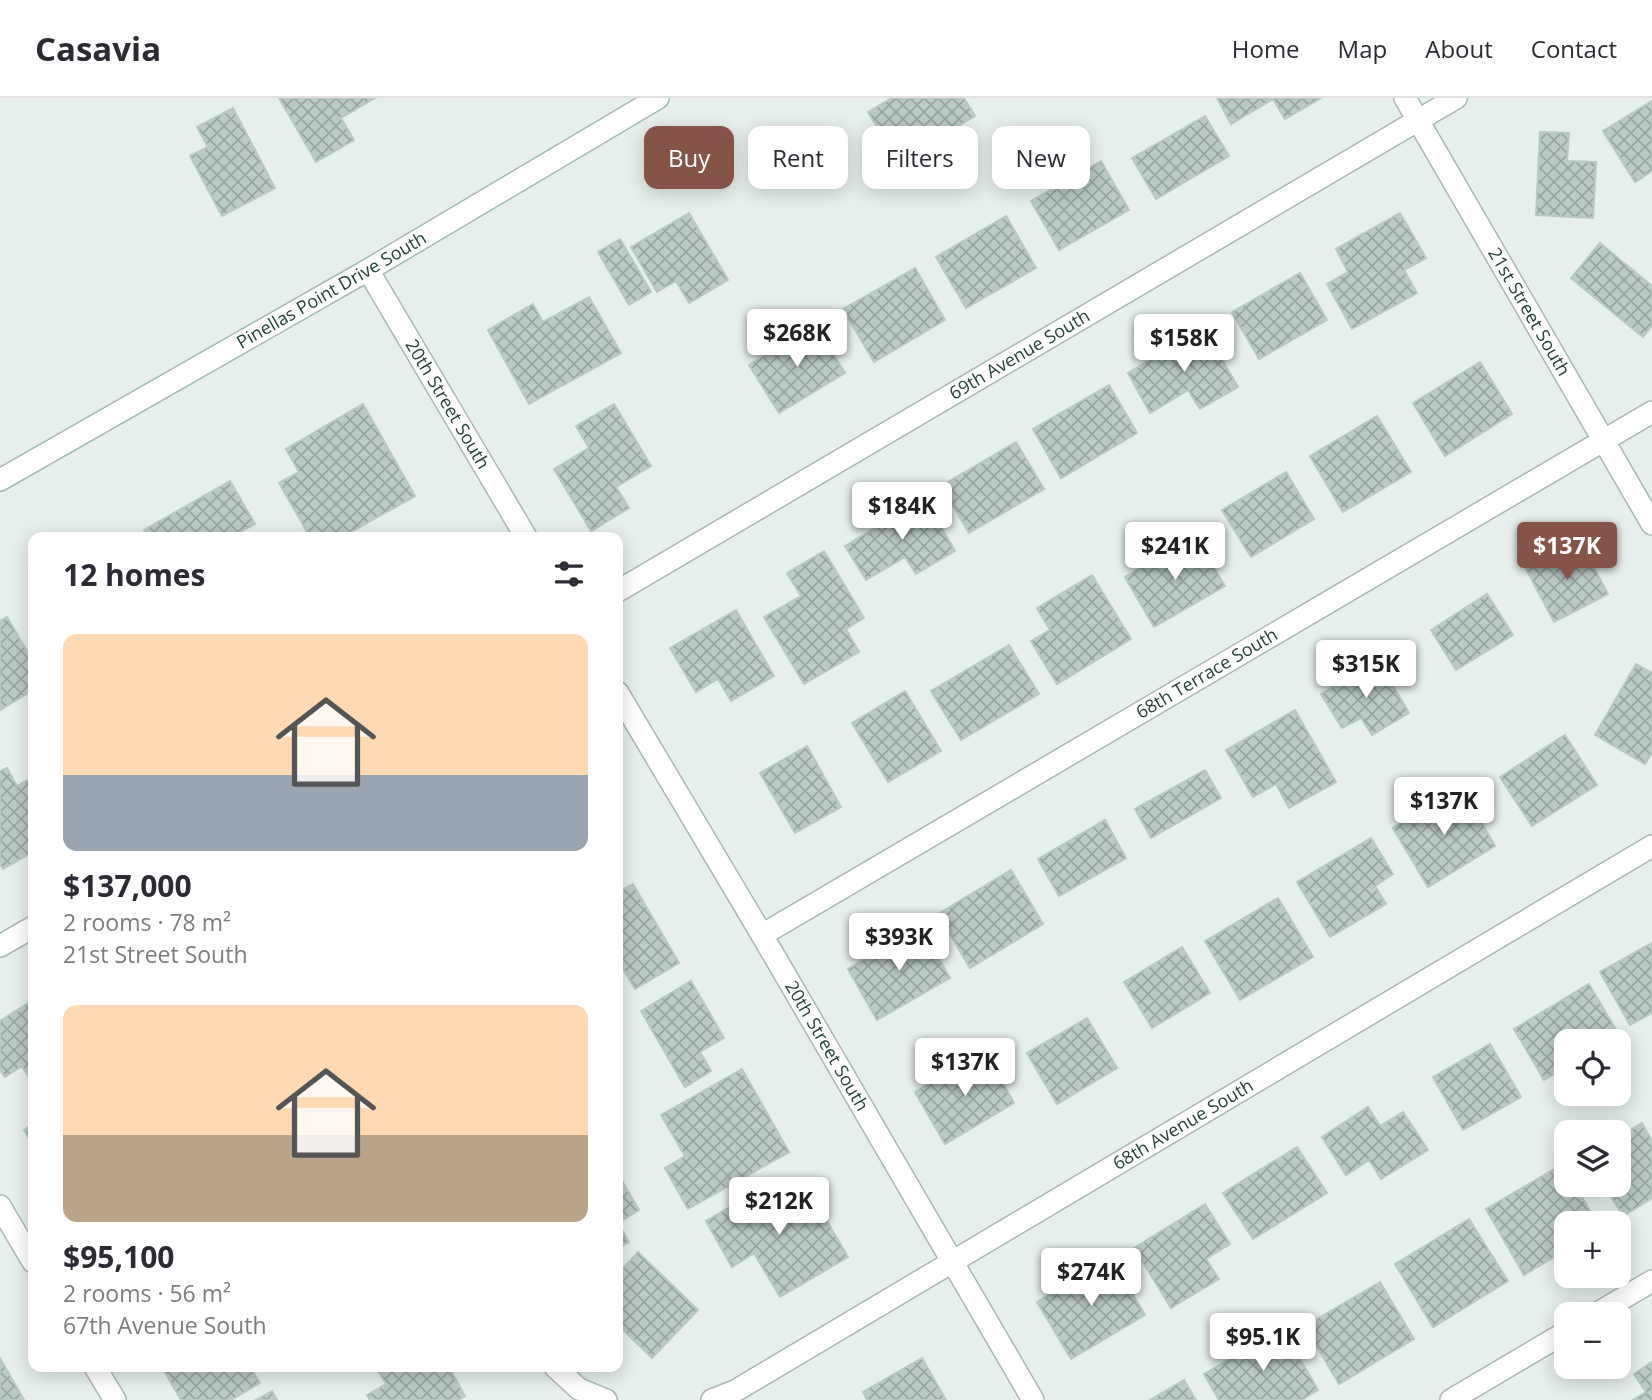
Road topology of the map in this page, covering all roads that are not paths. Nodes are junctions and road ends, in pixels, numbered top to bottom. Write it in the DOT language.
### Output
graph roads {
  1 [pos="658,98"];
  2 [pos="1405,98"];
  3 [pos="1457,98"];
  4 [pos="1418,120"];
  5 [pos="368,270"];
  6 [pos="1652,412"];
  7 [pos="1603,441"];
  8 [pos="0,480"];
  9 [pos="1652,524"];
  10 [pos="523,532"];
  11 [pos="623,588"];
  12 [pos="623,701"];
  13 [pos="1652,846"];
  14 [pos="28,929"];
  15 [pos="762,935"];
  16 [pos="0,946"];
  17 [pos="0,1206"];
  18 [pos="28,1254"];
  19 [pos="953,1262"];
  20 [pos="1652,1281"];
  21 [pos="1616,1302"];
  22 [pos="1554,1339"];
  23 [pos="98,1372"];
  24 [pos="560,1372"];
  25 [pos="115,1400"];
  26 [pos="606,1400"];
  27 [pos="712,1400"];
  28 [pos="1033,1400"];
  29 [pos="1451,1400"];
  1 -- 5 [label="street, Pinellas Point Drive South"];
  2 -- 4 [label="street, 21st Street South"];
  3 -- 4 [label="street, 69th Avenue South"];
  4 -- 7 [label="street, 21st Street South"];
  4 -- 11 [label="street, 69th Avenue South"];
  5 -- 8 [label="street, Pinellas Point Drive South"];
  5 -- 10 [label="street, 20th Street South"];
  6 -- 7 [label="street, 68th Terrace South"];
  7 -- 9 [label="street, 21st Street South"];
  7 -- 15 [label="street, 68th Terrace South"];
  12 -- 15 [label="street, 20th Street South"];
  13 -- 19 [label="street, 68th Avenue South"];
  14 -- 16 [label="street"];
  15 -- 19 [label="street, 20th Street South"];
  17 -- 18 [label="street"];
  19 -- 27 [label="street, 68th Avenue South"];
  19 -- 28 [label="street, 20th Street South"];
  20 -- 21 [label="street"];
  22 -- 29 [label="street"];
  23 -- 25 [label="street"];
  24 -- 26 [label="street"];
}
